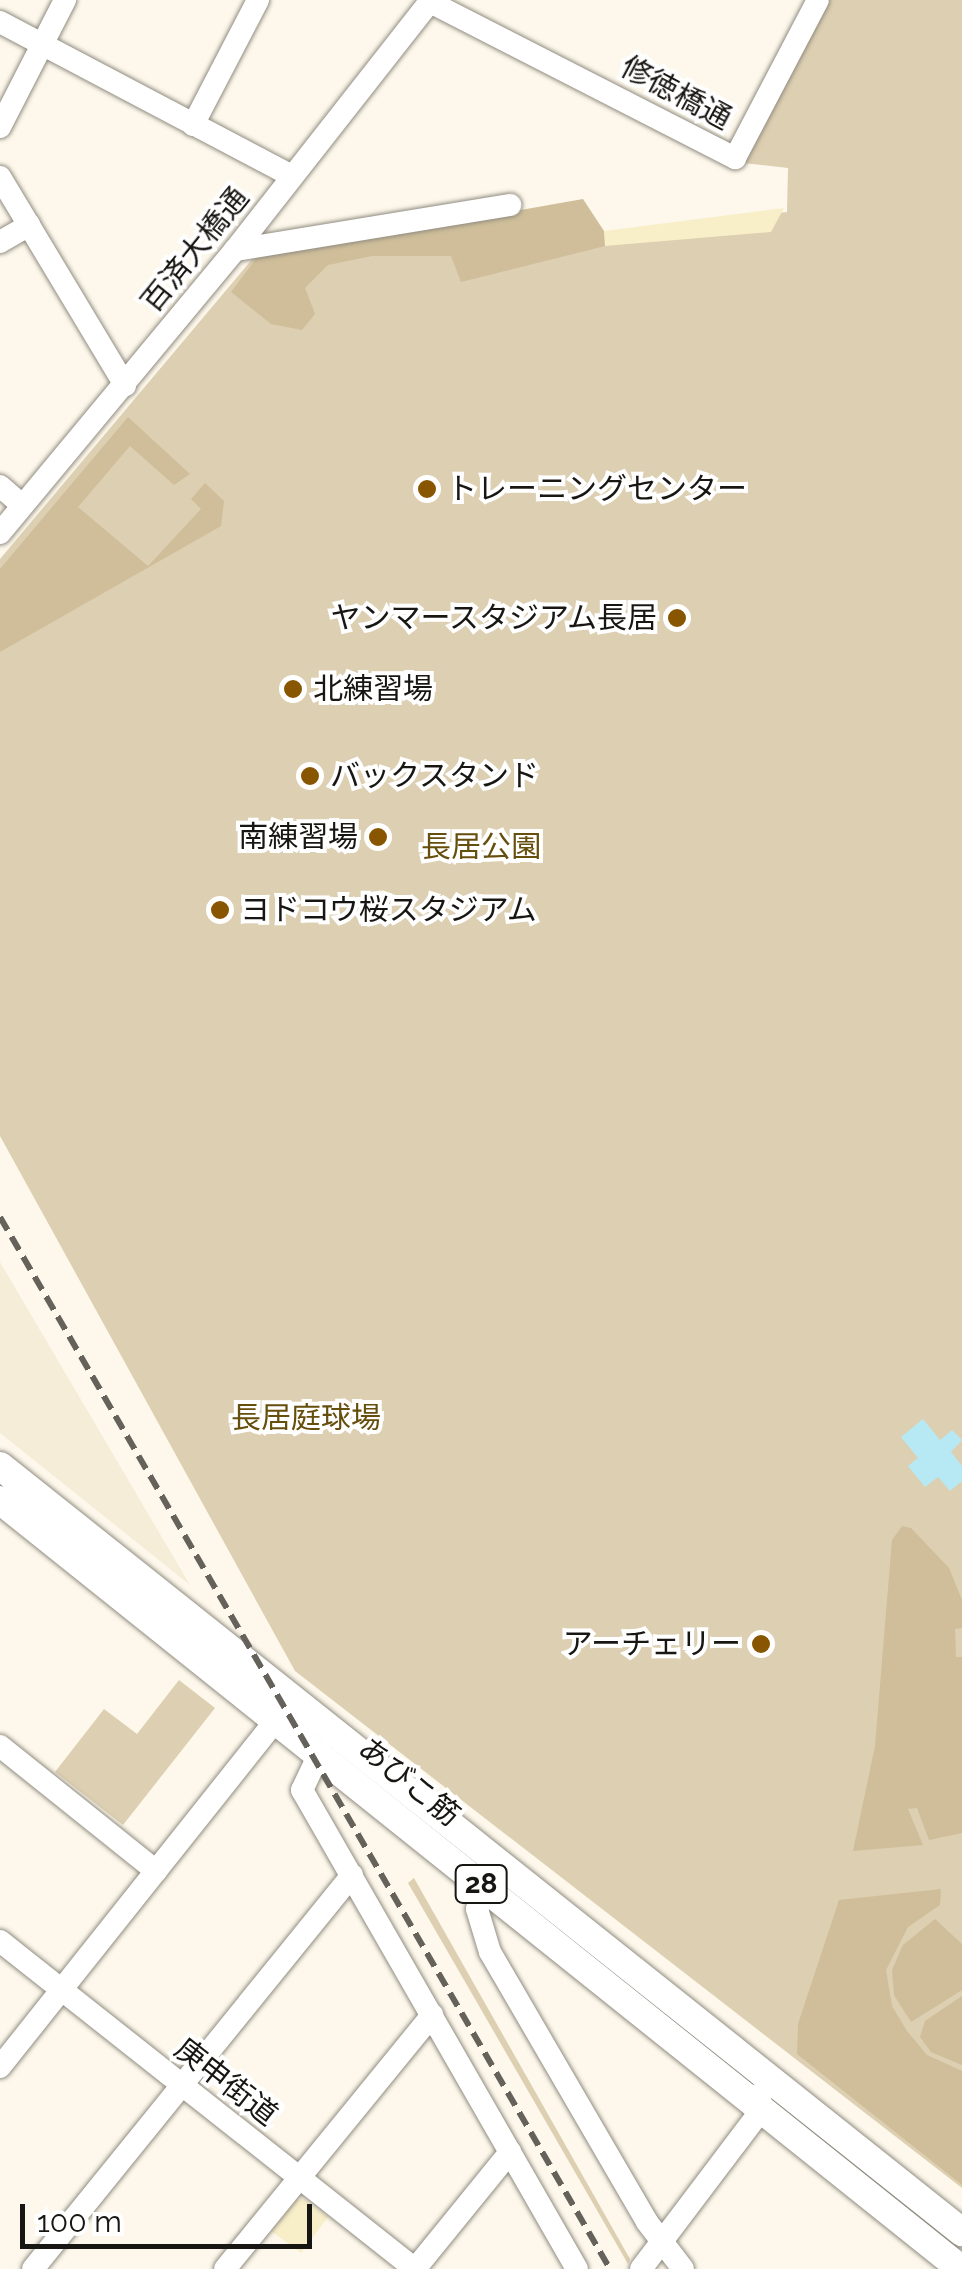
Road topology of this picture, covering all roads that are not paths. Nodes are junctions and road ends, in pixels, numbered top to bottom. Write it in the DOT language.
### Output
graph roads {
  1 [pos="65,0"];
  2 [pos="258,0"];
  3 [pos="818,0"];
  4 [pos="431,1"];
  5 [pos="0,22"];
  6 [pos="42,44"];
  7 [pos="193,124"];
  8 [pos="0,127"];
  9 [pos="292,176"];
  10 [pos="0,177"];
  11 [pos="510,206"];
  12 [pos="30,225"];
  13 [pos="0,242"];
  14 [pos="236,250"];
  15 [pos="125,385"];
  16 [pos="0,486"];
  17 [pos="22,506"];
  18 [pos="0,533"];
  19 [pos="0,1466"];
  20 [pos="0,1500"];
  21 [pos="278,1717"];
  22 [pos="0,1746"];
  23 [pos="320,1752"];
  24 [pos="156,1870"];
  25 [pos="352,1875"];
  26 [pos="486,1888"];
  27 [pos="0,1941"];
  28 [pos="60,1990"];
  29 [pos="432,2015"];
  30 [pos="0,2068"];
  31 [pos="754,2068"];
  32 [pos="180,2084"];
  33 [pos="762,2109"];
  34 [pos="510,2152"];
  35 [pos="298,2177"];
  36 [pos="962,2232"];
  37 [pos="661,2242"];
  38 [pos="33,2269"];
  39 [pos="225,2269"];
  40 [pos="415,2269"];
  41 [pos="577,2269"];
  42 [pos="641,2269"];
  43 [pos="683,2269"];
  44 [pos="961,2269"];
  1 -- 6 [label="street"];
  2 -- 7 [label="street"];
  3 -- 4 [label="street, 修徳橋通"];
  4 -- 9 [label="street, 百済大橋通"];
  5 -- 6 [label="street"];
  6 -- 7 [label="street"];
  6 -- 8 [label="street"];
  7 -- 9 [label="street"];
  9 -- 14 [label="street, 百済大橋通"];
  10 -- 12 [label="street"];
  11 -- 14 [label="street"];
  12 -- 13 [label="street"];
  12 -- 15 [label="street"];
  14 -- 15 [label="street, 百済大橋通"];
  15 -- 17 [label="street, 百済大橋通"];
  16 -- 17 [label="street"];
  17 -- 18 [label="street, 百済大橋通"];
  19 -- 31 [label="main road, あびこ筋 / 28"];
  20 -- 21 [label="main road, あびこ筋 / 28"];
  21 -- 23 [label="main road, あびこ筋 / 28"];
  21 -- 24 [label="street"];
  22 -- 24 [label="street"];
  23 -- 25 [label="street"];
  23 -- 26 [label="main road, あびこ筋 / 28"];
  24 -- 28 [label="street"];
  25 -- 29 [label="street"];
  25 -- 32 [label="street"];
  26 -- 33 [label="main road, あびこ筋 / 28"];
  26 -- 37 [label="street"];
  27 -- 28 [label="street, 庚申街道"];
  28 -- 30 [label="street"];
  28 -- 32 [label="street, 庚申街道"];
  29 -- 34 [label="street"];
  29 -- 35 [label="street"];
  31 -- 33 [label="street"];
  31 -- 36 [label="main road, あびこ筋 / 28"];
  32 -- 35 [label="street, 庚申街道"];
  32 -- 38 [label="street"];
  33 -- 37 [label="street"];
  33 -- 44 [label="main road, あびこ筋 / 28"];
  34 -- 40 [label="street"];
  34 -- 41 [label="street"];
  35 -- 39 [label="street"];
  35 -- 40 [label="street, 庚申街道"];
  37 -- 42 [label="street"];
  37 -- 43 [label="street"];
}
